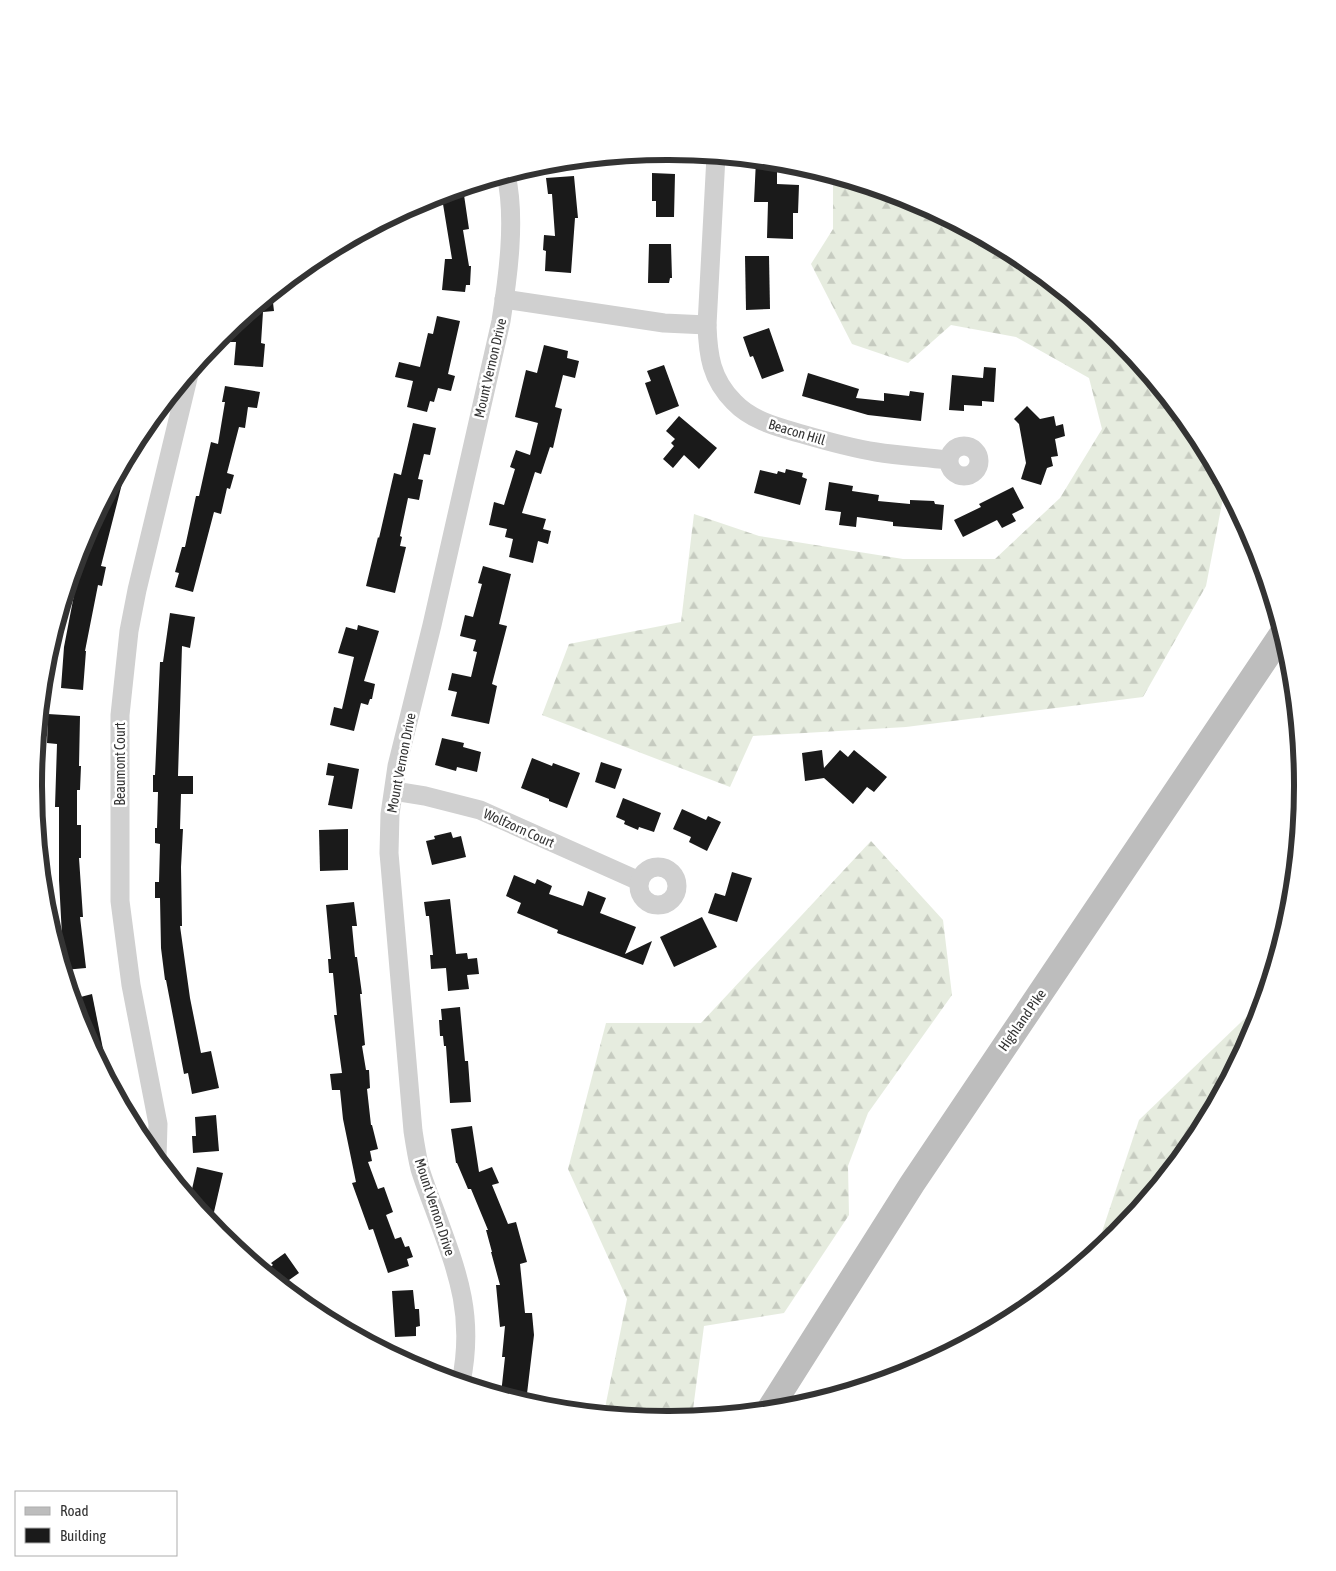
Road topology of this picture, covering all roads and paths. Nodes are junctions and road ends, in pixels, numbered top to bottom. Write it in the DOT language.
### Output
graph roads {
  1 [pos="716,162"];
  2 [pos="507,181"];
  3 [pos="504,299"];
  4 [pos="707,325"];
  5 [pos="185,388"];
  6 [pos="948,460"];
  7 [pos="1276,643"];
  8 [pos="394,791"];
  9 [pos="639,880"];
  10 [pos="157,1146"];
  11 [pos="462,1376"];
  12 [pos="774,1402"];
  1 -- 4 [label="street, Beacon Hill"];
  2 -- 3 [label="street, Mount Vernon Drive"];
  3 -- 4 [label="street"];
  3 -- 8 [label="street, Mount Vernon Drive"];
  4 -- 6 [label="street, Beacon Hill"];
  5 -- 10 [label="street, Beaumont Court"];
  7 -- 12 [label="main road, Highland Pike"];
  8 -- 9 [label="street, Wolfzorn Court"];
  8 -- 11 [label="street, Mount Vernon Drive"];
}
